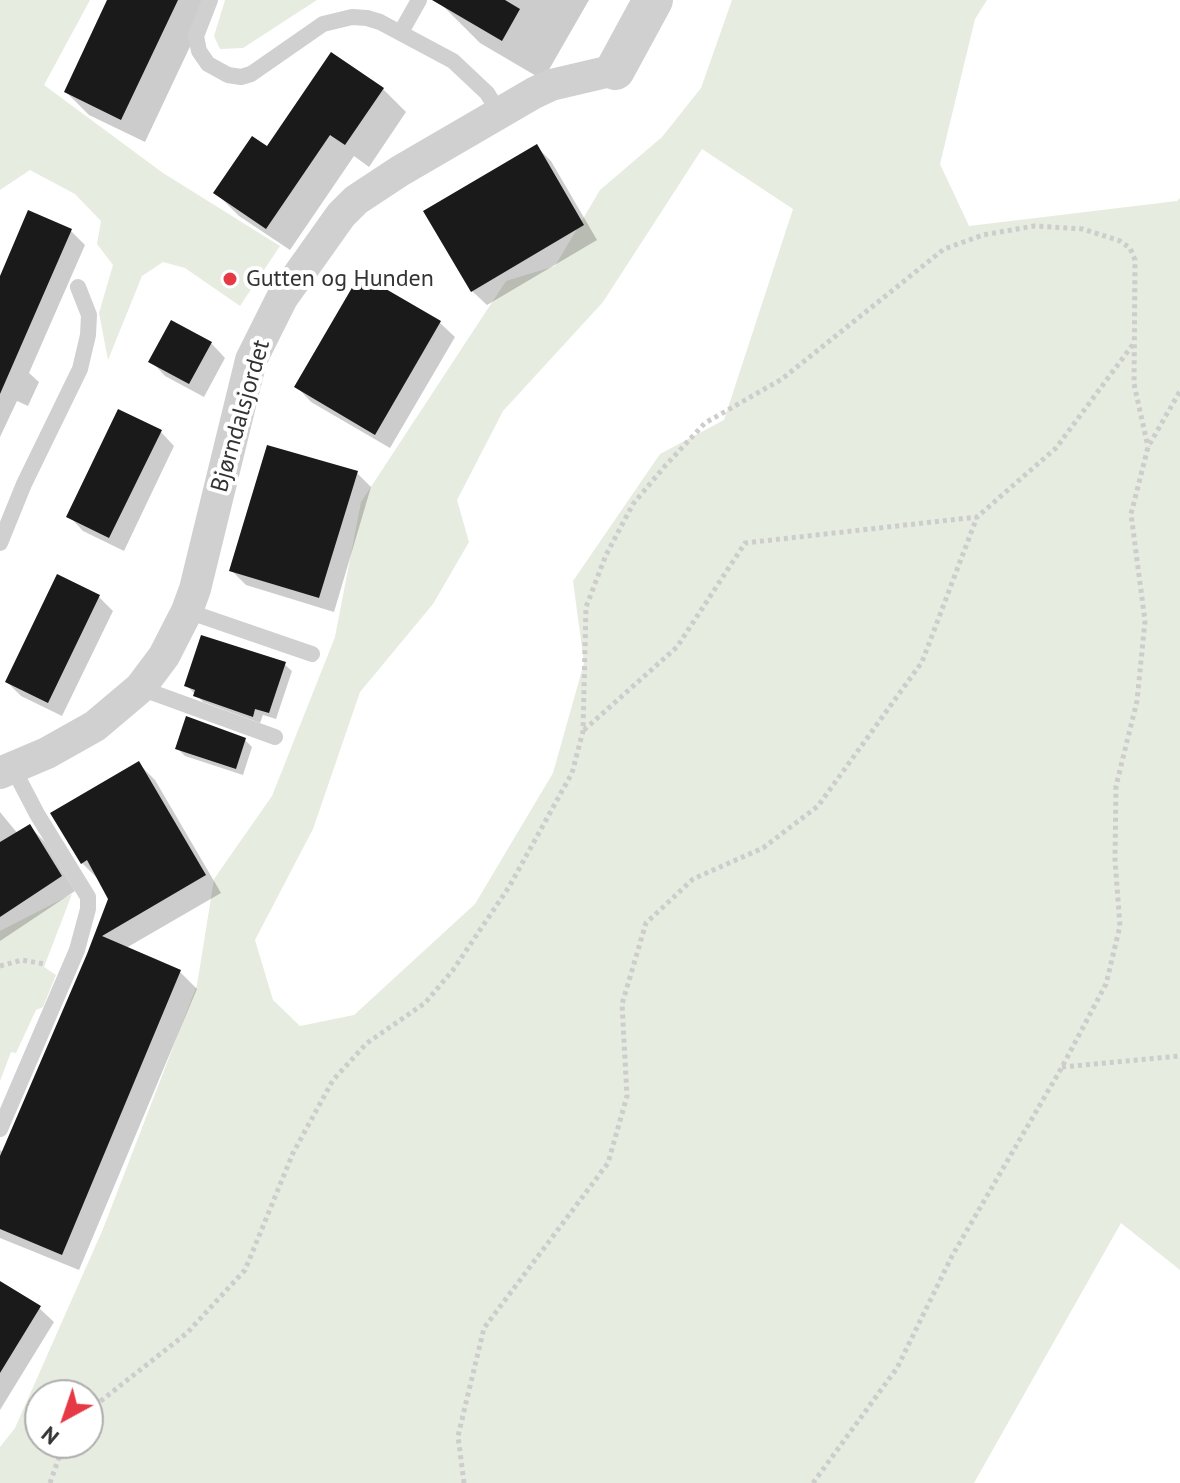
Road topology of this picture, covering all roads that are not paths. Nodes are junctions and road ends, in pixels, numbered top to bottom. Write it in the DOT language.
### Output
graph roads {
  1 [pos="210,0"];
  2 [pos="419,0"];
  3 [pos="653,0"];
  4 [pos="401,32"];
  5 [pos="615,70"];
  6 [pos="500,114"];
  7 [pos="78,287"];
  8 [pos="0,543"];
  9 [pos="187,611"];
  10 [pos="312,654"];
  11 [pos="140,688"];
  12 [pos="275,737"];
  13 [pos="6,770"];
  14 [pos="0,1129"];
  1 -- 4 [label="lane"];
  2 -- 4 [label="lane"];
  3 -- 5 [label="street"];
  4 -- 6 [label="lane"];
  5 -- 6 [label="street, Bjørndalsjordet"];
  6 -- 9 [label="street, Bjørndalsjordet"];
  7 -- 8 [label="lane"];
  9 -- 10 [label="lane"];
  9 -- 11 [label="street, Bjørndalsjordet"];
  11 -- 12 [label="lane"];
  11 -- 13 [label="street, Bjørndalsjordet"];
  13 -- 14 [label="lane, Bjørndalsjordet"];
}
